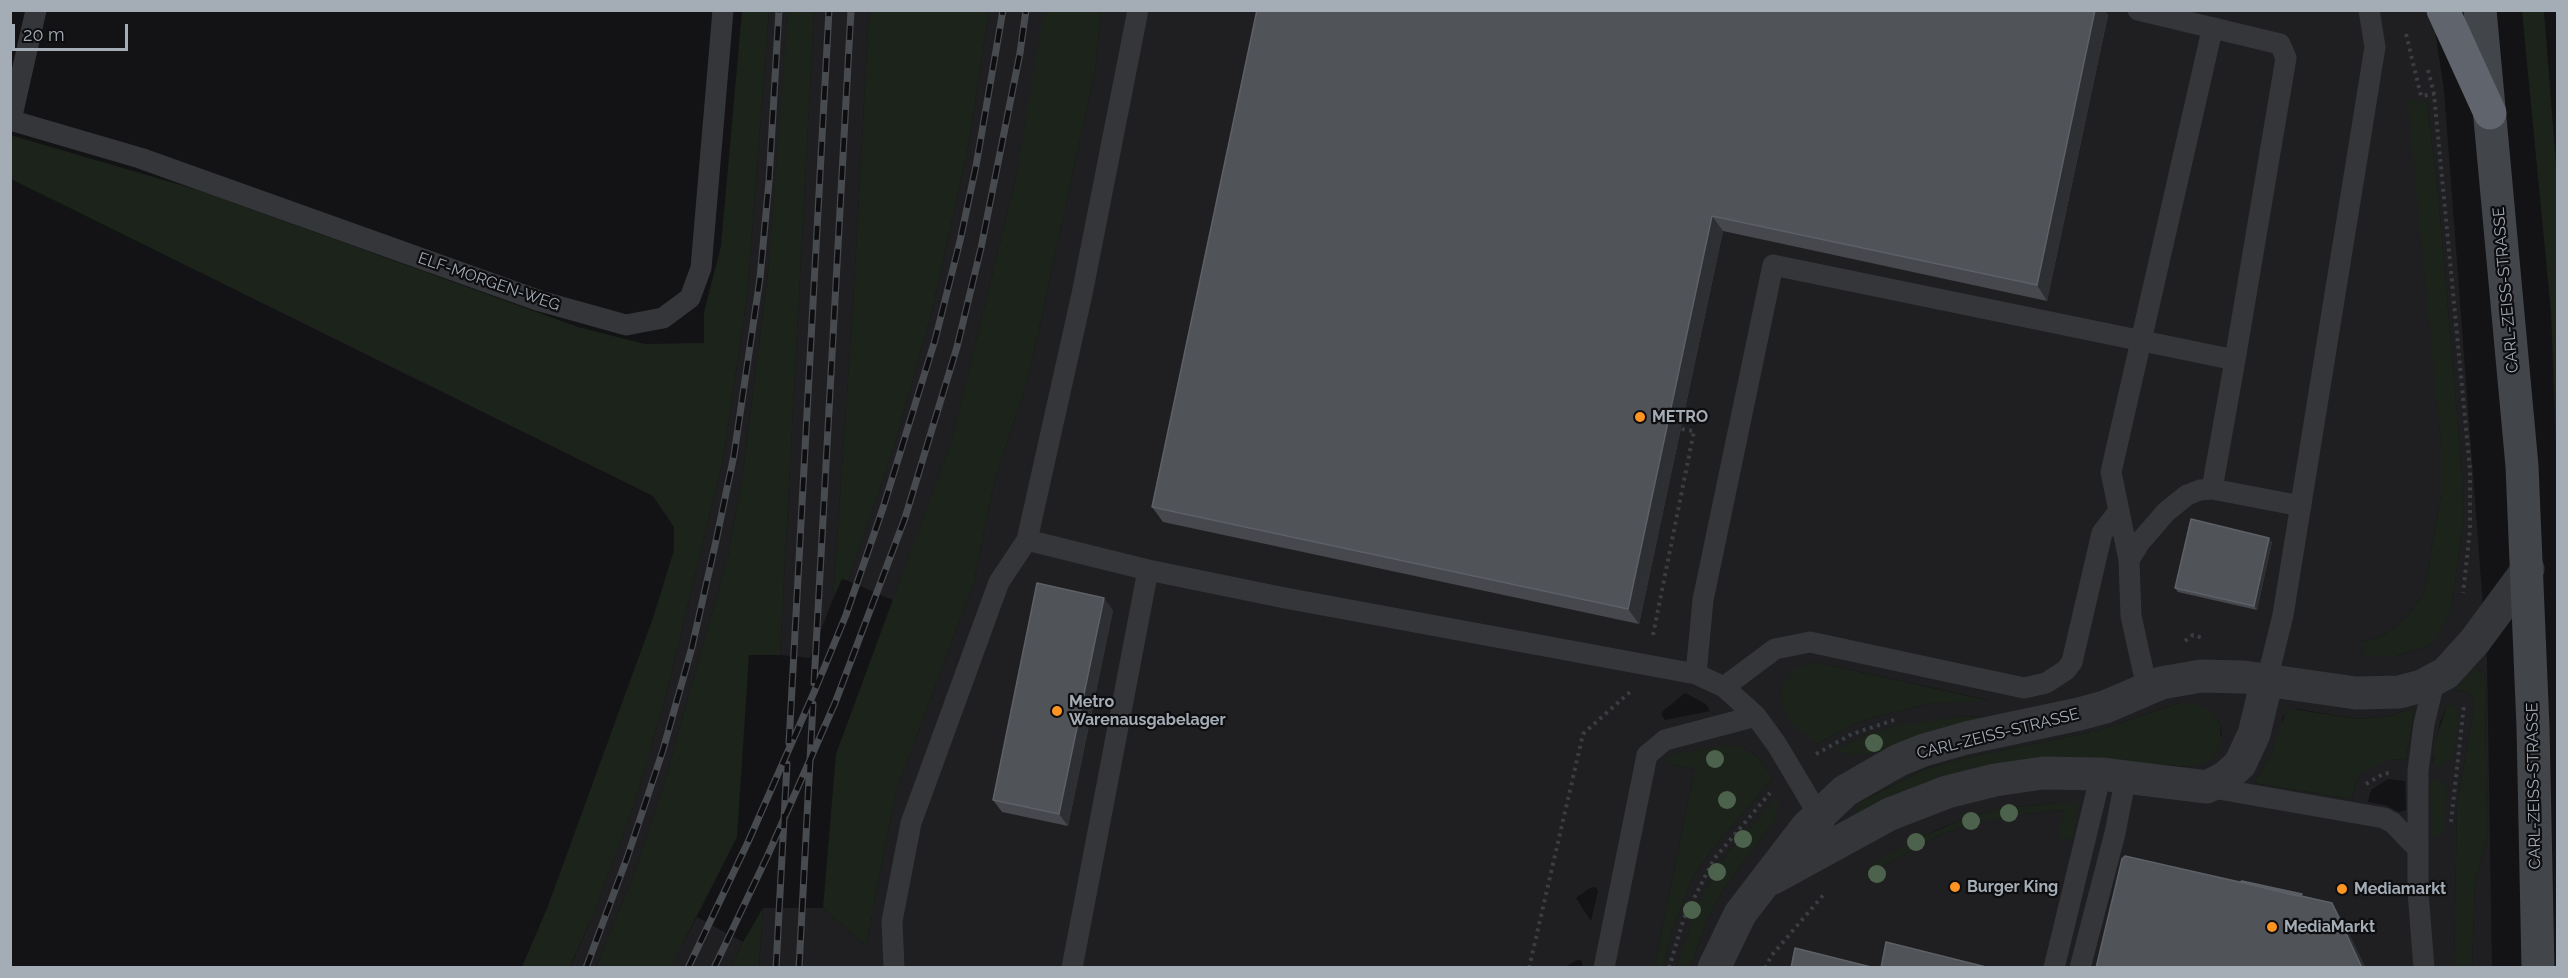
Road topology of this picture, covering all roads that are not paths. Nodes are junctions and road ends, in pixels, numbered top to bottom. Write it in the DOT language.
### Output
graph roads {
  1 [pos="36,10"];
  2 [pos="723,10"];
  3 [pos="1138,10"];
  4 [pos="2138,10"];
  5 [pos="2443,10"];
  6 [pos="2480,10"];
  7 [pos="2367,11"];
  8 [pos="2215,27"];
  9 [pos="2490,113"];
  10 [pos="11,120"];
  11 [pos="2142,341"];
  12 [pos="2235,360"];
  13 [pos="2212,489"];
  14 [pos="2301,506"];
  15 [pos="2119,511"];
  16 [pos="1027,540"];
  17 [pos="2129,560"];
  18 [pos="2528,569"];
  19 [pos="1148,570"];
  20 [pos="1696,674"];
  21 [pos="2201,676"];
  22 [pos="2267,680"];
  23 [pos="2434,682"];
  24 [pos="1724,687"];
  25 [pos="2147,688"];
  26 [pos="1756,716"];
  27 [pos="2254,734"];
  28 [pos="2114,775"];
  29 [pos="2206,787"];
  30 [pos="1819,814"];
  31 [pos="1835,843"];
  32 [pos="2417,848"];
  33 [pos="1767,881"];
  34 [pos="894,968"];
  35 [pos="1072,968"];
  36 [pos="1604,968"];
  37 [pos="1714,968"];
  38 [pos="2054,968"];
  39 [pos="2080,968"];
  40 [pos="2424,968"];
  41 [pos="2538,968"];
  1 -- 10 [label="lane"];
  2 -- 10 [label="lane, ELF-MORGEN-WEG"];
  3 -- 16 [label="lane"];
  4 -- 8 [label="lane"];
  5 -- 9 [label="highway"];
  6 -- 9 [label="main road, CARL-ZEISS-STRASSE"];
  7 -- 14 [label="lane"];
  8 -- 11 [label="lane"];
  8 -- 12 [label="lane"];
  9 -- 18 [label="main road, CARL-ZEISS-STRASSE"];
  11 -- 12 [label="lane"];
  11 -- 15 [label="lane"];
  11 -- 20 [label="lane"];
  12 -- 13 [label="lane"];
  13 -- 14 [label="lane"];
  13 -- 17 [label="lane"];
  14 -- 22 [label="lane"];
  15 -- 17 [label="lane"];
  15 -- 24 [label="lane"];
  16 -- 19 [label="lane"];
  16 -- 34 [label="lane"];
  17 -- 25 [label="lane"];
  18 -- 23 [label="street, CARL-ZEISS-STRASSE"];
  18 -- 41 [label="main road, CARL-ZEISS-STRASSE"];
  19 -- 20 [label="lane"];
  19 -- 35 [label="lane"];
  20 -- 24 [label="lane"];
  21 -- 22 [label="street, CARL-ZEISS-STRASSE"];
  21 -- 25 [label="street, CARL-ZEISS-STRASSE"];
  21 -- 27 [label="street"];
  22 -- 23 [label="street, CARL-ZEISS-STRASSE"];
  22 -- 27 [label="street"];
  23 -- 32 [label="lane"];
  24 -- 26 [label="lane"];
  25 -- 30 [label="street, CARL-ZEISS-STRASSE"];
  26 -- 30 [label="lane"];
  26 -- 36 [label="lane"];
  27 -- 29 [label="street"];
  28 -- 29 [label="street, CARL-ZEISS-STRASSE"];
  28 -- 31 [label="street, CARL-ZEISS-STRASSE"];
  28 -- 38 [label="lane"];
  28 -- 39 [label="lane"];
  29 -- 32 [label="lane, CARL-ZEISS-STRASSE"];
  30 -- 31 [label="lane"];
  30 -- 33 [label="street, CARL-ZEISS-STRASSE"];
  31 -- 33 [label="street, CARL-ZEISS-STRASSE"];
  32 -- 40 [label="lane"];
  33 -- 37 [label="street, CARL-ZEISS-STRASSE"];
}
